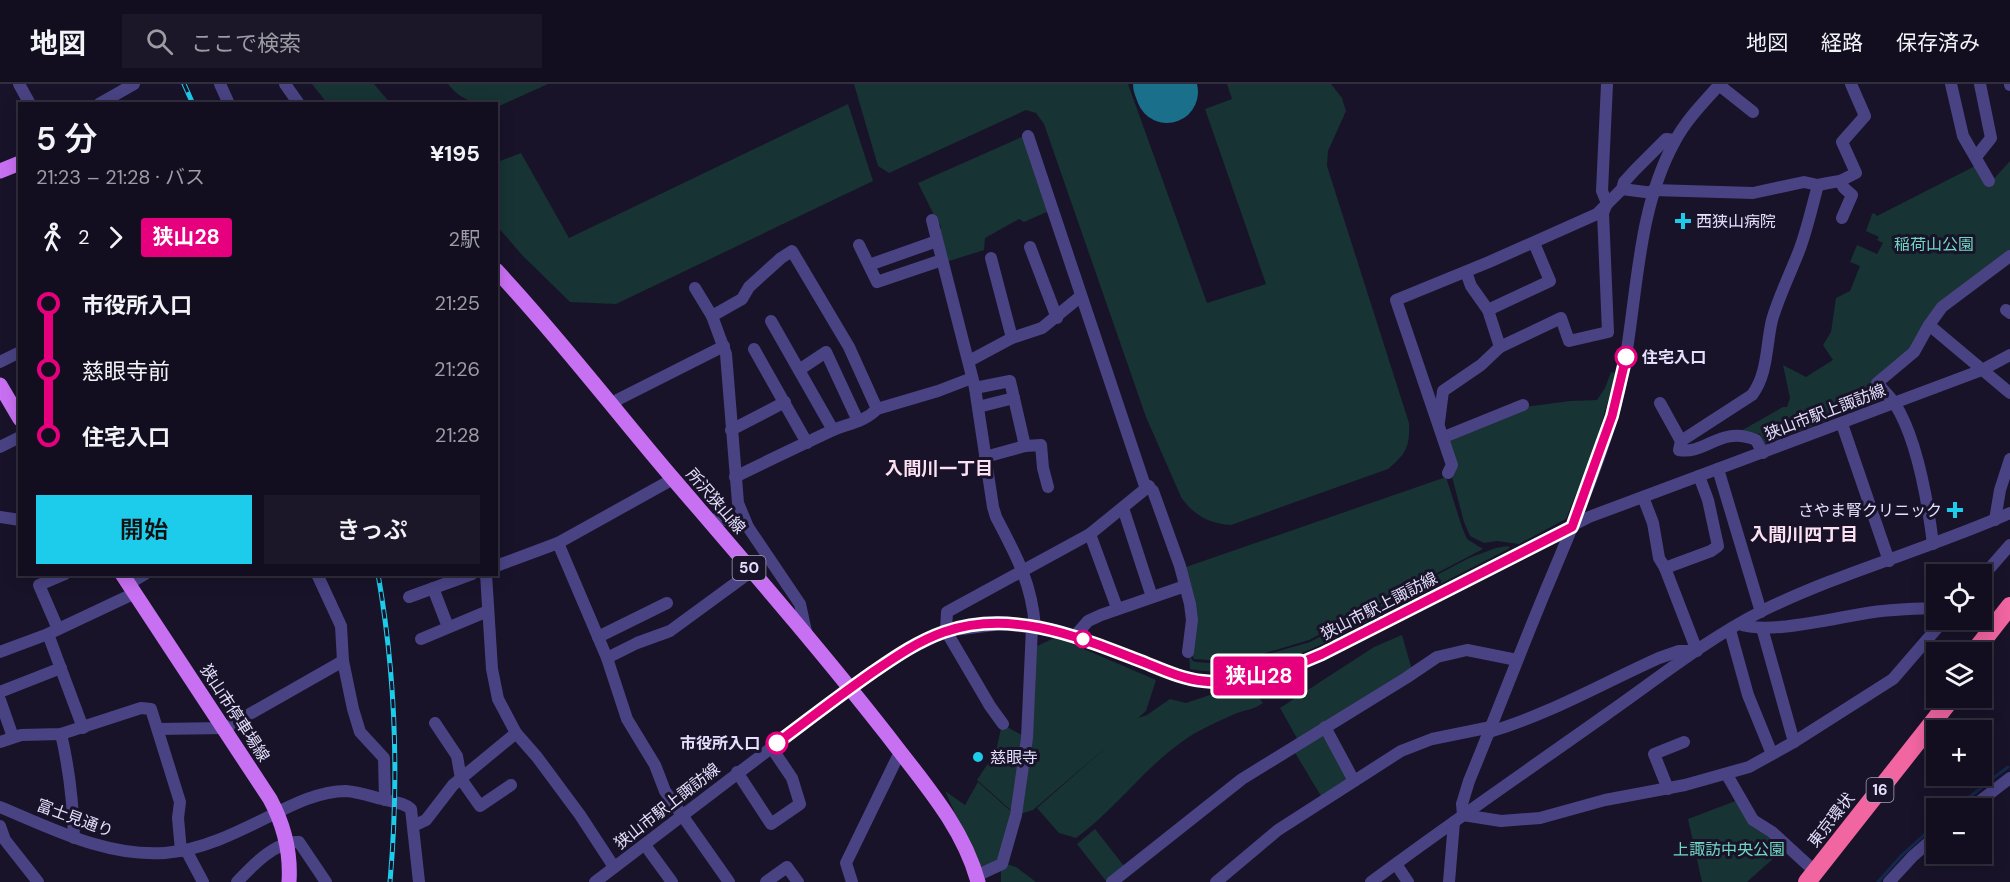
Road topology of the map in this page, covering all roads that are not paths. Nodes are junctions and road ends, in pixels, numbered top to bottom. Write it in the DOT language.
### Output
graph roads {
  1 [pos="19,84"];
  2 [pos="134,84"];
  3 [pos="220,84"];
  4 [pos="285,84"];
  5 [pos="1607,84"];
  6 [pos="1720,84"];
  7 [pos="1851,84"];
  8 [pos="1951,84"];
  9 [pos="1980,84"];
  10 [pos="29,102"];
  11 [pos="102,102"];
  12 [pos="228,102"];
  13 [pos="298,102"];
  14 [pos="1753,112"];
  15 [pos="1028,136"];
  16 [pos="1675,140"];
  17 [pos="1976,157"];
  18 [pos="18,164"];
  19 [pos="0,171"];
  20 [pos="1840,181"];
  21 [pos="1989,181"];
  22 [pos="1818,184"];
  23 [pos="1622,189"];
  24 [pos="1653,191"];
  25 [pos="1607,203"];
  26 [pos="1842,218"];
  27 [pos="932,220"];
  28 [pos="937,241"];
  29 [pos="1534,243"];
  30 [pos="859,245"];
  31 [pos="1030,247"];
  32 [pos="2009,257"];
  33 [pos="991,258"];
  34 [pos="942,260"];
  35 [pos="869,265"];
  36 [pos="498,272"];
  37 [pos="1466,272"];
  38 [pos="696,288"];
  39 [pos="1082,296"];
  40 [pos="1488,310"];
  41 [pos="712,316"];
  42 [pos="1057,318"];
  43 [pos="771,321"];
  44 [pos="1929,324"];
  45 [pos="1012,338"];
  46 [pos="724,346"];
  47 [pos="1500,347"];
  48 [pos="754,349"];
  49 [pos="18,353"];
  50 [pos="2010,355"];
  51 [pos="969,361"];
  52 [pos="0,362"];
  53 [pos="799,370"];
  54 [pos="1982,370"];
  55 [pos="974,383"];
  56 [pos="0,385"];
  57 [pos="2010,393"];
  58 [pos="1014,398"];
  59 [pos="785,402"];
  60 [pos="1660,403"];
  61 [pos="1895,403"];
  62 [pos="612,404"];
  63 [pos="1523,405"];
  64 [pos="978,408"];
  65 [pos="877,409"];
  66 [pos="18,416"];
  67 [pos="858,421"];
  68 [pos="1439,423"];
  69 [pos="1842,424"];
  70 [pos="730,430"];
  71 [pos="833,430"];
  72 [pos="1444,437"];
  73 [pos="18,438"];
  74 [pos="1681,441"];
  75 [pos="807,442"];
  76 [pos="1025,446"];
  77 [pos="0,447"];
  78 [pos="1763,453"];
  79 [pos="985,458"];
  80 [pos="2010,459"];
  81 [pos="1718,469"];
  82 [pos="1448,473"];
  83 [pos="735,477"];
  84 [pos="1699,477"];
  85 [pos="673,479"];
  86 [pos="1149,486"];
  87 [pos="1048,487"];
  88 [pos="1643,497"];
  89 [pos="1123,508"];
  90 [pos="2010,513"];
  91 [pos="0,517"];
  92 [pos="18,520"];
  93 [pos="709,520"];
  94 [pos="1995,520"];
  95 [pos="748,527"];
  96 [pos="1572,527"];
  97 [pos="1090,534"];
  98 [pos="558,543"];
  99 [pos="1933,544"];
  100 [pos="2010,545"];
  101 [pos="1889,561"];
  102 [pos="498,565"];
  103 [pos="1992,566"];
  104 [pos="1665,568"];
  105 [pos="752,571"];
  106 [pos="1024,571"];
  107 [pos="60,576"];
  108 [pos="142,576"];
  109 [pos="318,576"];
  110 [pos="466,576"];
  111 [pos="486,576"];
  112 [pos="128,584"];
  113 [pos="1185,586"];
  114 [pos="433,588"];
  115 [pos="409,597"];
  116 [pos="1152,597"];
  117 [pos="667,603"];
  118 [pos="2010,606"];
  119 [pos="1117,608"];
  120 [pos="1926,608"];
  121 [pos="488,611"];
  122 [pos="1761,612"];
  123 [pos="2010,624"];
  124 [pos="448,627"];
  125 [pos="1033,627"];
  126 [pos="1735,627"];
  127 [pos="1762,628"];
  128 [pos="1935,630"];
  129 [pos="946,631"];
  130 [pos="53,632"];
  131 [pos="1075,636"];
  132 [pos="598,637"];
  133 [pos="807,637"];
  134 [pos="421,639"];
  135 [pos="1982,642"];
  136 [pos="1992,648"];
  137 [pos="1697,651"];
  138 [pos="0,652"];
  139 [pos="1188,652"];
  140 [pos="607,658"];
  141 [pos="1517,660"];
  142 [pos="343,661"];
  143 [pos="61,668"];
  144 [pos="850,688"];
  145 [pos="0,692"];
  146 [pos="0,700"];
  147 [pos="1932,708"];
  148 [pos="1944,708"];
  149 [pos="435,723"];
  150 [pos="1003,723"];
  151 [pos="1325,727"];
  152 [pos="82,728"];
  153 [pos="225,728"];
  154 [pos="158,729"];
  155 [pos="1490,729"];
  156 [pos="516,733"];
  157 [pos="61,734"];
  158 [pos="13,737"];
  159 [pos="0,742"];
  160 [pos="1684,742"];
  161 [pos="1794,742"];
  162 [pos="771,747"];
  163 [pos="900,752"];
  164 [pos="1772,754"];
  165 [pos="737,772"];
  166 [pos="1727,775"];
  167 [pos="461,778"];
  168 [pos="2010,778"];
  169 [pos="1354,781"];
  170 [pos="511,785"];
  171 [pos="1668,789"];
  172 [pos="1984,798"];
  173 [pos="385,800"];
  174 [pos="0,807"];
  175 [pos="277,812"];
  176 [pos="682,817"];
  177 [pos="1458,819"];
  178 [pos="0,826"];
  179 [pos="413,826"];
  180 [pos="74,838"];
  181 [pos="3,841"];
  182 [pos="287,844"];
  183 [pos="645,845"];
  184 [pos="1926,845"];
  185 [pos="184,850"];
  186 [pos="1396,864"];
  187 [pos="611,869"];
  188 [pos="1808,874"];
  189 [pos="977,879"];
  190 [pos="38,882"];
  191 [pos="203,882"];
  192 [pos="237,882"];
  193 [pos="289,882"];
  194 [pos="326,882"];
  195 [pos="419,882"];
  196 [pos="595,882"];
  197 [pos="617,882"];
  198 [pos="672,882"];
  199 [pos="729,882"];
  200 [pos="766,882"];
  201 [pos="798,882"];
  202 [pos="852,882"];
  203 [pos="1112,882"];
  204 [pos="1216,882"];
  205 [pos="1371,882"];
  206 [pos="1408,882"];
  207 [pos="1449,882"];
  208 [pos="1796,882"];
  209 [pos="1889,882"];
  1 -- 10 [label="street"];
  2 -- 11 [label="street"];
  3 -- 12 [label="street"];
  4 -- 13 [label="street"];
  5 -- 25 [label="street"];
  6 -- 14 [label="street"];
  6 -- 16 [label="street"];
  7 -- 20 [label="street"];
  8 -- 17 [label="street"];
  9 -- 17 [label="street"];
  15 -- 39 [label="street"];
  16 -- 23 [label="street"];
  16 -- 24 [label="street"];
  17 -- 21 [label="street"];
  18 -- 19 [label="main road"];
  20 -- 22 [label="street"];
  20 -- 26 [label="street"];
  22 -- 24 [label="street"];
  22 -- 74 [label="street"];
  23 -- 24 [label="street"];
  23 -- 25 [label="street"];
  24 -- 96 [label="street"];
  25 -- 29 [label="street"];
  25 -- 47 [label="street"];
  27 -- 28 [label="street"];
  28 -- 34 [label="street"];
  28 -- 35 [label="street"];
  29 -- 37 [label="street"];
  29 -- 40 [label="street"];
  30 -- 35 [label="street"];
  31 -- 42 [label="street"];
  32 -- 44 [label="street"];
  33 -- 45 [label="street"];
  34 -- 35 [label="street"];
  34 -- 51 [label="street"];
  36 -- 62 [label="main road, 所沢狭山線 / 50"];
  37 -- 40 [label="street"];
  37 -- 68 [label="street"];
  38 -- 41 [label="street"];
  39 -- 42 [label="street"];
  39 -- 86 [label="street"];
  40 -- 47 [label="street"];
  41 -- 46 [label="street"];
  41 -- 65 [label="street"];
  42 -- 45 [label="street"];
  43 -- 53 [label="street"];
  44 -- 54 [label="street"];
  44 -- 61 [label="street"];
  45 -- 51 [label="street"];
  46 -- 62 [label="street"];
  46 -- 70 [label="street"];
  47 -- 68 [label="street"];
  48 -- 59 [label="street"];
  49 -- 52 [label="street"];
  50 -- 54 [label="street, 狭山市駅上諏訪線"];
  51 -- 55 [label="street"];
  53 -- 67 [label="street"];
  53 -- 71 [label="street"];
  54 -- 57 [label="street"];
  54 -- 61 [label="street, 狭山市駅上諏訪線"];
  55 -- 58 [label="street"];
  55 -- 64 [label="street"];
  55 -- 65 [label="street"];
  56 -- 66 [label="main road"];
  58 -- 64 [label="street"];
  58 -- 76 [label="street"];
  59 -- 70 [label="street"];
  59 -- 75 [label="street"];
  60 -- 74 [label="street"];
  61 -- 69 [label="street, 狭山市駅上諏訪線"];
  61 -- 99 [label="street"];
  62 -- 85 [label="main road, 所沢狭山線 / 50"];
  63 -- 72 [label="street"];
  64 -- 79 [label="street"];
  65 -- 67 [label="street"];
  67 -- 71 [label="street"];
  68 -- 72 [label="street"];
  69 -- 78 [label="street, 狭山市駅上諏訪線"];
  69 -- 101 [label="street"];
  70 -- 83 [label="street"];
  71 -- 75 [label="street"];
  72 -- 82 [label="street"];
  73 -- 77 [label="street"];
  74 -- 78 [label="street"];
  75 -- 83 [label="street"];
  76 -- 79 [label="street"];
  76 -- 87 [label="street"];
  78 -- 81 [label="street, 狭山市駅上諏訪線"];
  79 -- 106 [label="street"];
  80 -- 94 [label="street"];
  81 -- 84 [label="street, 狭山市駅上諏訪線"];
  81 -- 122 [label="street"];
  83 -- 95 [label="street"];
  84 -- 88 [label="street, 狭山市駅上諏訪線"];
  84 -- 104 [label="street"];
  85 -- 93 [label="main road, 所沢狭山線 / 50"];
  85 -- 98 [label="street"];
  86 -- 89 [label="street"];
  86 -- 113 [label="street"];
  88 -- 96 [label="street, 狭山市駅上諏訪線"];
  88 -- 104 [label="street"];
  89 -- 97 [label="street"];
  89 -- 116 [label="street"];
  90 -- 94 [label="street"];
  91 -- 92 [label="street"];
  93 -- 95 [label="street"];
  93 -- 105 [label="main road, 所沢狭山線 / 50"];
  94 -- 99 [label="street"];
  95 -- 133 [label="street"];
  96 -- 131 [label="street, 狭山市駅上諏訪線"];
  96 -- 141 [label="street"];
  97 -- 106 [label="street"];
  97 -- 119 [label="street"];
  98 -- 102 [label="street"];
  98 -- 132 [label="street"];
  99 -- 101 [label="street"];
  100 -- 103 [label="street"];
  101 -- 122 [label="street"];
  104 -- 137 [label="street"];
  105 -- 133 [label="main road, 所沢狭山線 / 50"];
  105 -- 140 [label="street"];
  106 -- 125 [label="street"];
  106 -- 129 [label="street"];
  107 -- 130 [label="street"];
  108 -- 112 [label="street"];
  109 -- 142 [label="street"];
  110 -- 114 [label="street"];
  111 -- 121 [label="street"];
  112 -- 130 [label="street"];
  112 -- 153 [label="main road, 狭山市停車場線"];
  113 -- 116 [label="street"];
  113 -- 139 [label="street"];
  114 -- 115 [label="street"];
  114 -- 124 [label="street"];
  116 -- 119 [label="street"];
  117 -- 132 [label="street"];
  118 -- 135 [label="highway"];
  119 -- 131 [label="street"];
  120 -- 127 [label="street"];
  121 -- 124 [label="street"];
  121 -- 156 [label="street"];
  122 -- 126 [label="street"];
  123 -- 136 [label="highway"];
  124 -- 134 [label="street"];
  125 -- 129 [label="street, 狭山市駅上諏訪線"];
  125 -- 131 [label="street, 狭山市駅上諏訪線"];
  125 -- 189 [label="street"];
  126 -- 127 [label="street"];
  126 -- 137 [label="street"];
  126 -- 164 [label="street"];
  127 -- 161 [label="street"];
  128 -- 161 [label="street"];
  129 -- 144 [label="street, 狭山市駅上諏訪線"];
  129 -- 150 [label="street"];
  130 -- 138 [label="street"];
  130 -- 143 [label="street"];
  132 -- 140 [label="street"];
  133 -- 144 [label="main road, 所沢狭山線 / 50"];
  137 -- 155 [label="street"];
  137 -- 177 [label="street"];
  140 -- 176 [label="street"];
  141 -- 151 [label="street"];
  141 -- 155 [label="street"];
  142 -- 153 [label="street"];
  142 -- 173 [label="street"];
  143 -- 145 [label="street"];
  143 -- 152 [label="street"];
  144 -- 162 [label="street, 狭山市駅上諏訪線"];
  144 -- 163 [label="main road, 所沢狭山線 / 50"];
  146 -- 158 [label="street"];
  147 -- 188 [label="highway, 東京環状 / 16"];
  148 -- 188 [label="highway, 東京環状 / 16"];
  149 -- 167 [label="street"];
  151 -- 169 [label="street"];
  151 -- 203 [label="street"];
  152 -- 154 [label="street"];
  152 -- 157 [label="street"];
  153 -- 154 [label="street"];
  153 -- 175 [label="main road, 狭山市停車場線"];
  154 -- 185 [label="street"];
  155 -- 169 [label="street"];
  155 -- 177 [label="street"];
  156 -- 167 [label="street"];
  156 -- 187 [label="street"];
  157 -- 158 [label="street"];
  157 -- 180 [label="street"];
  158 -- 159 [label="street"];
  160 -- 171 [label="street"];
  161 -- 164 [label="street"];
  162 -- 165 [label="street, 狭山市駅上諏訪線"];
  162 -- 165 [label="street"];
  163 -- 189 [label="main road, 所沢狭山線 / 50"];
  163 -- 202 [label="street"];
  164 -- 166 [label="street"];
  165 -- 176 [label="street, 狭山市駅上諏訪線"];
  166 -- 171 [label="street"];
  166 -- 188 [label="street"];
  167 -- 170 [label="street"];
  167 -- 179 [label="street"];
  168 -- 172 [label="street"];
  169 -- 204 [label="street"];
  171 -- 177 [label="street"];
  173 -- 175 [label="street, 富士見通り"];
  173 -- 179 [label="street, 富士見通り"];
  174 -- 180 [label="street, 富士見通り"];
  175 -- 182 [label="main road, 狭山市停車場線"];
  175 -- 185 [label="street, 富士見通り"];
  176 -- 183 [label="street, 狭山市駅上諏訪線"];
  176 -- 199 [label="street"];
  177 -- 186 [label="street"];
  177 -- 207 [label="street"];
  178 -- 181 [label="street"];
  179 -- 195 [label="street"];
  180 -- 185 [label="street, 富士見通り"];
  181 -- 190 [label="street"];
  182 -- 192 [label="street"];
  182 -- 193 [label="main road, 狭山市停車場線"];
  182 -- 194 [label="street"];
  183 -- 187 [label="street, 狭山市駅上諏訪線"];
  183 -- 198 [label="street"];
  184 -- 209 [label="street"];
  185 -- 191 [label="street"];
  186 -- 205 [label="street"];
  186 -- 206 [label="street"];
  187 -- 196 [label="street, 狭山市駅上諏訪線"];
  187 -- 197 [label="street"];
  188 -- 208 [label="highway, 東京環状 / 16"];
  200 -- 201 [label="street"];
}
